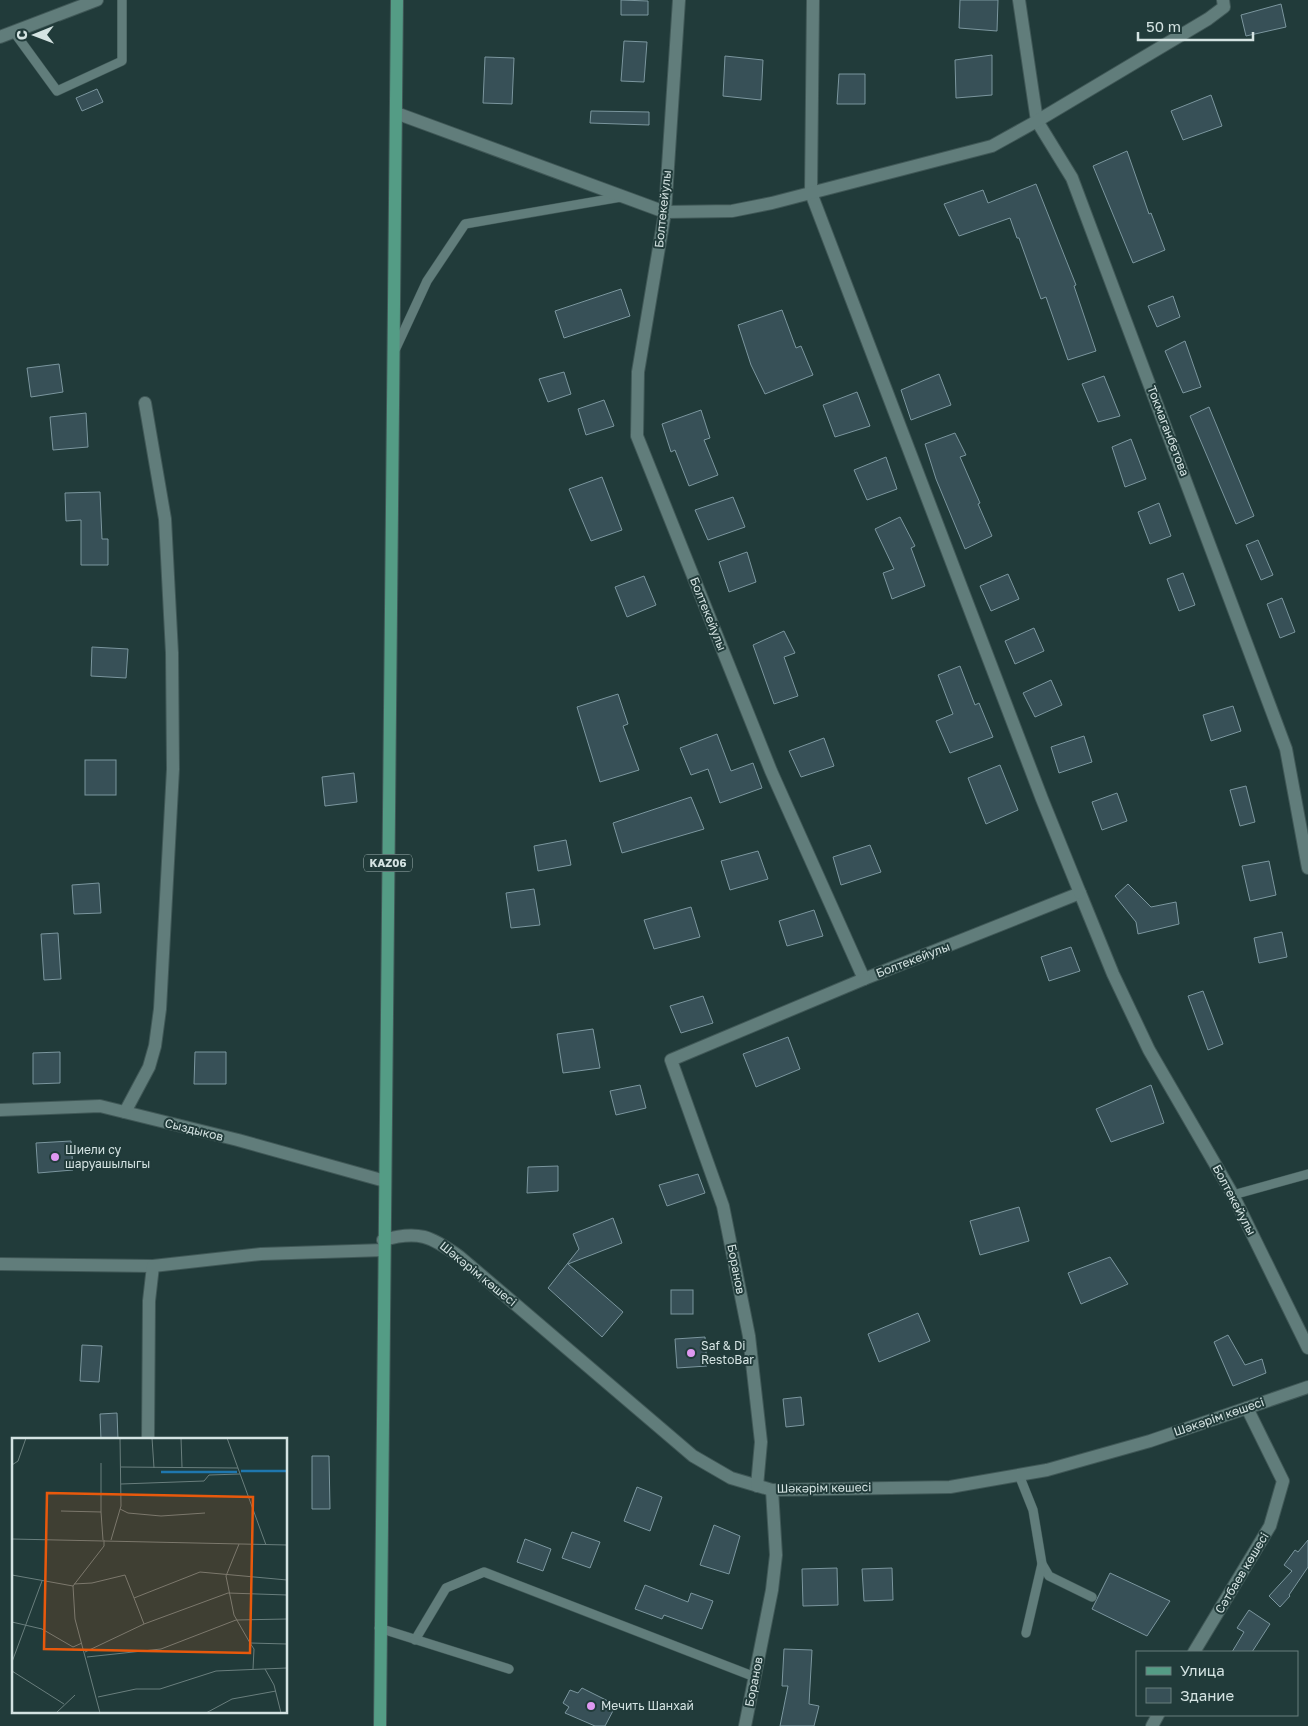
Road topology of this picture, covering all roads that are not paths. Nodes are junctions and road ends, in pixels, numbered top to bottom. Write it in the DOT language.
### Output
graph roads {
  1 [pos="97,0"];
  2 [pos="122,0"];
  3 [pos="397,0"];
  4 [pos="680,0"];
  5 [pos="813,0"];
  6 [pos="1019,0"];
  7 [pos="1226,2"];
  8 [pos="14,32"];
  9 [pos="0,37"];
  10 [pos="396,113"];
  11 [pos="1037,121"];
  12 [pos="812,193"];
  13 [pos="620,197"];
  14 [pos="665,212"];
  15 [pos="393,353"];
  16 [pos="145,403"];
  17 [pos="1308,868"];
  18 [pos="1080,893"];
  19 [pos="864,979"];
  20 [pos="0,1110"];
  21 [pos="125,1112"];
  22 [pos="1308,1174"];
  23 [pos="384,1181"];
  24 [pos="1233,1195"];
  25 [pos="383,1245"];
  26 [pos="0,1264"];
  27 [pos="153,1266"];
  28 [pos="1308,1348"];
  29 [pos="1308,1387"];
  30 [pos="1248,1408"];
  31 [pos="148,1438"];
  32 [pos="1019,1475"];
  33 [pos="757,1486"];
  34 [pos="772,1490"];
  35 [pos="1042,1564"];
  36 [pos="1092,1597"];
  37 [pos="379,1628"];
  38 [pos="1026,1633"];
  39 [pos="415,1640"];
  40 [pos="1195,1651"];
  41 [pos="509,1670"];
  42 [pos="755,1677"];
  43 [pos="380,1726"];
  44 [pos="745,1726"];
  1 -- 8 [label="street"];
  2 -- 8 [label="lane"];
  3 -- 10 [label="main road, KАZ06"];
  4 -- 14 [label="street, Болтекейулы"];
  5 -- 12 [label="street, Болтекейулы"];
  6 -- 11 [label="street, Токмаганбетова"];
  7 -- 11 [label="street"];
  8 -- 9 [label="street"];
  10 -- 13 [label="street"];
  10 -- 15 [label="main road, KАZ06"];
  11 -- 12 [label="street"];
  11 -- 17 [label="street, Токмаганбетова"];
  12 -- 14 [label="street"];
  12 -- 18 [label="street, Болтекейулы"];
  13 -- 14 [label="street"];
  13 -- 15 [label="lane"];
  14 -- 19 [label="street, Болтекейулы"];
  15 -- 23 [label="main road, KАZ06"];
  16 -- 21 [label="street"];
  18 -- 19 [label="street, Болтекейулы"];
  18 -- 24 [label="street, Болтекейулы"];
  19 -- 33 [label="street, Боранов"];
  20 -- 21 [label="street, Сыздыков"];
  21 -- 23 [label="street, Сыздыков"];
  22 -- 24 [label="lane"];
  23 -- 25 [label="main road, KАZ06"];
  24 -- 28 [label="street, Болтекейулы"];
  25 -- 27 [label="street, Шәкәрім көшесі"];
  25 -- 33 [label="street, Шәкәрім көшесі"];
  25 -- 37 [label="main road, KАZ06"];
  26 -- 27 [label="street, Шәкәрім көшесі"];
  27 -- 31 [label="street"];
  29 -- 30 [label="street, Шәкәрім көшесі"];
  30 -- 32 [label="street, Шәкәрім көшесі"];
  30 -- 40 [label="street, Сәтбаев көшесі"];
  32 -- 34 [label="street, Шәкәрім көшесі"];
  32 -- 35 [label="lane"];
  33 -- 34 [label="street, Шәкәрім көшесі"];
  34 -- 42 [label="street, Боранов"];
  35 -- 36 [label="lane"];
  35 -- 38 [label="lane"];
  37 -- 39 [label="lane"];
  37 -- 43 [label="main road, KАZ06"];
  39 -- 41 [label="lane"];
  39 -- 42 [label="lane"];
  42 -- 44 [label="street, Боранов"];
}
